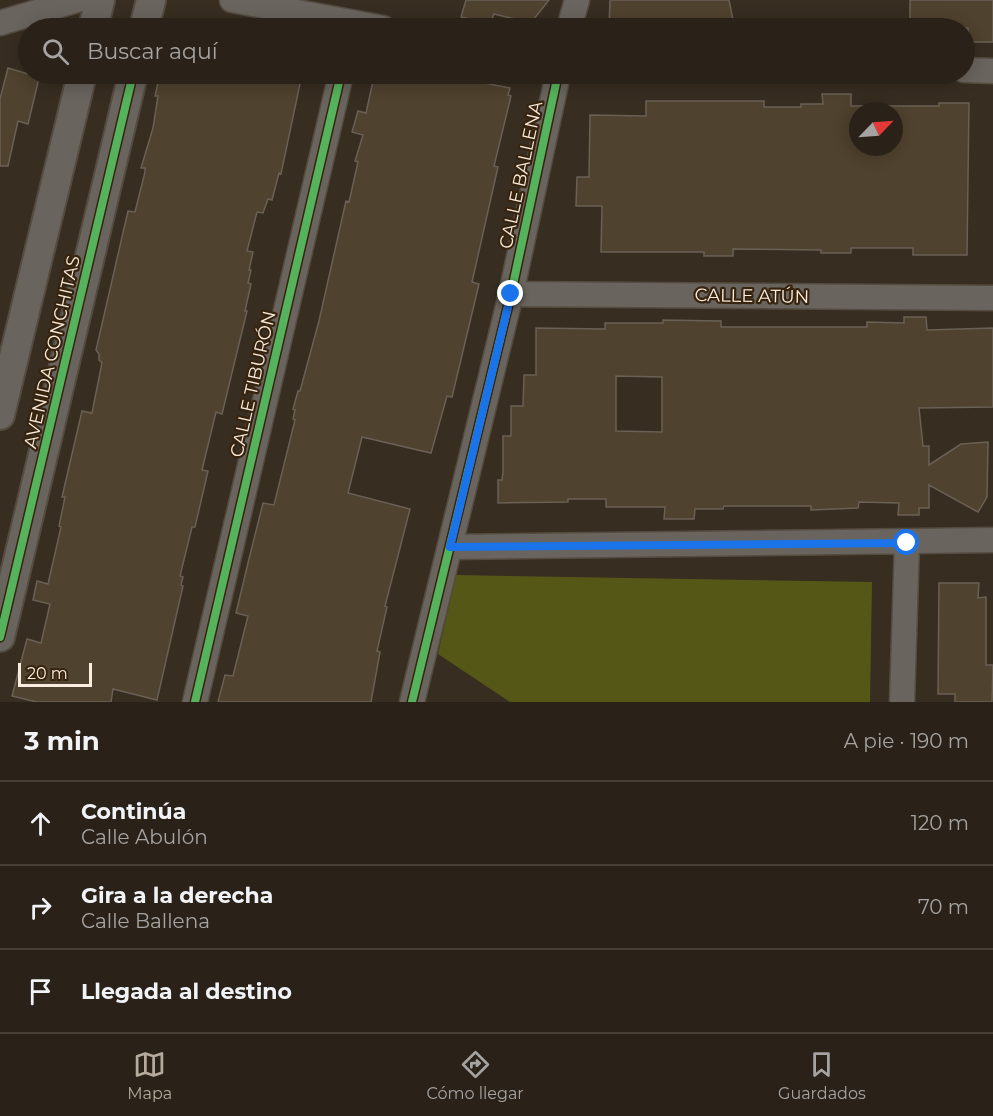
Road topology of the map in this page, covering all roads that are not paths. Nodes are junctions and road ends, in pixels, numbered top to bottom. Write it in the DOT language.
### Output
graph roads {
  1 [pos="77,0"];
  2 [pos="100,0"];
  3 [pos="151,0"];
  4 [pos="232,0"];
  5 [pos="577,0"];
  6 [pos="354,17"];
  7 [pos="96,18"];
  8 [pos="146,18"];
  9 [pos="572,18"];
  10 [pos="0,23"];
  11 [pos="975,70"];
  12 [pos="993,71"];
  13 [pos="80,84"];
  14 [pos="131,84"];
  15 [pos="339,84"];
  16 [pos="556,84"];
  17 [pos="511,294"];
  18 [pos="993,298"];
  19 [pos="0,415"];
  20 [pos="993,540"];
  21 [pos="907,543"];
  22 [pos="450,547"];
  23 [pos="0,637"];
  24 [pos="195,702"];
  25 [pos="412,702"];
  26 [pos="902,702"];
  1 -- 10 [label="street"];
  2 -- 7 [label="street"];
  3 -- 8 [label="street"];
  4 -- 6 [label="street"];
  5 -- 9 [label="street"];
  11 -- 12 [label="street"];
  13 -- 19 [label="street, AVENIDA CONCHITAS"];
  14 -- 23 [label="street, AVENIDA CONCHITAS"];
  15 -- 24 [label="street, CALLE TIBURÓN"];
  16 -- 17 [label="street, CALLE BALLENA"];
  17 -- 18 [label="street, CALLE ATÚN"];
  17 -- 22 [label="street, CALLE BALLENA"];
  20 -- 21 [label="street"];
  21 -- 22 [label="street"];
  21 -- 26 [label="street"];
  22 -- 25 [label="street, CALLE BALLENA"];
}
